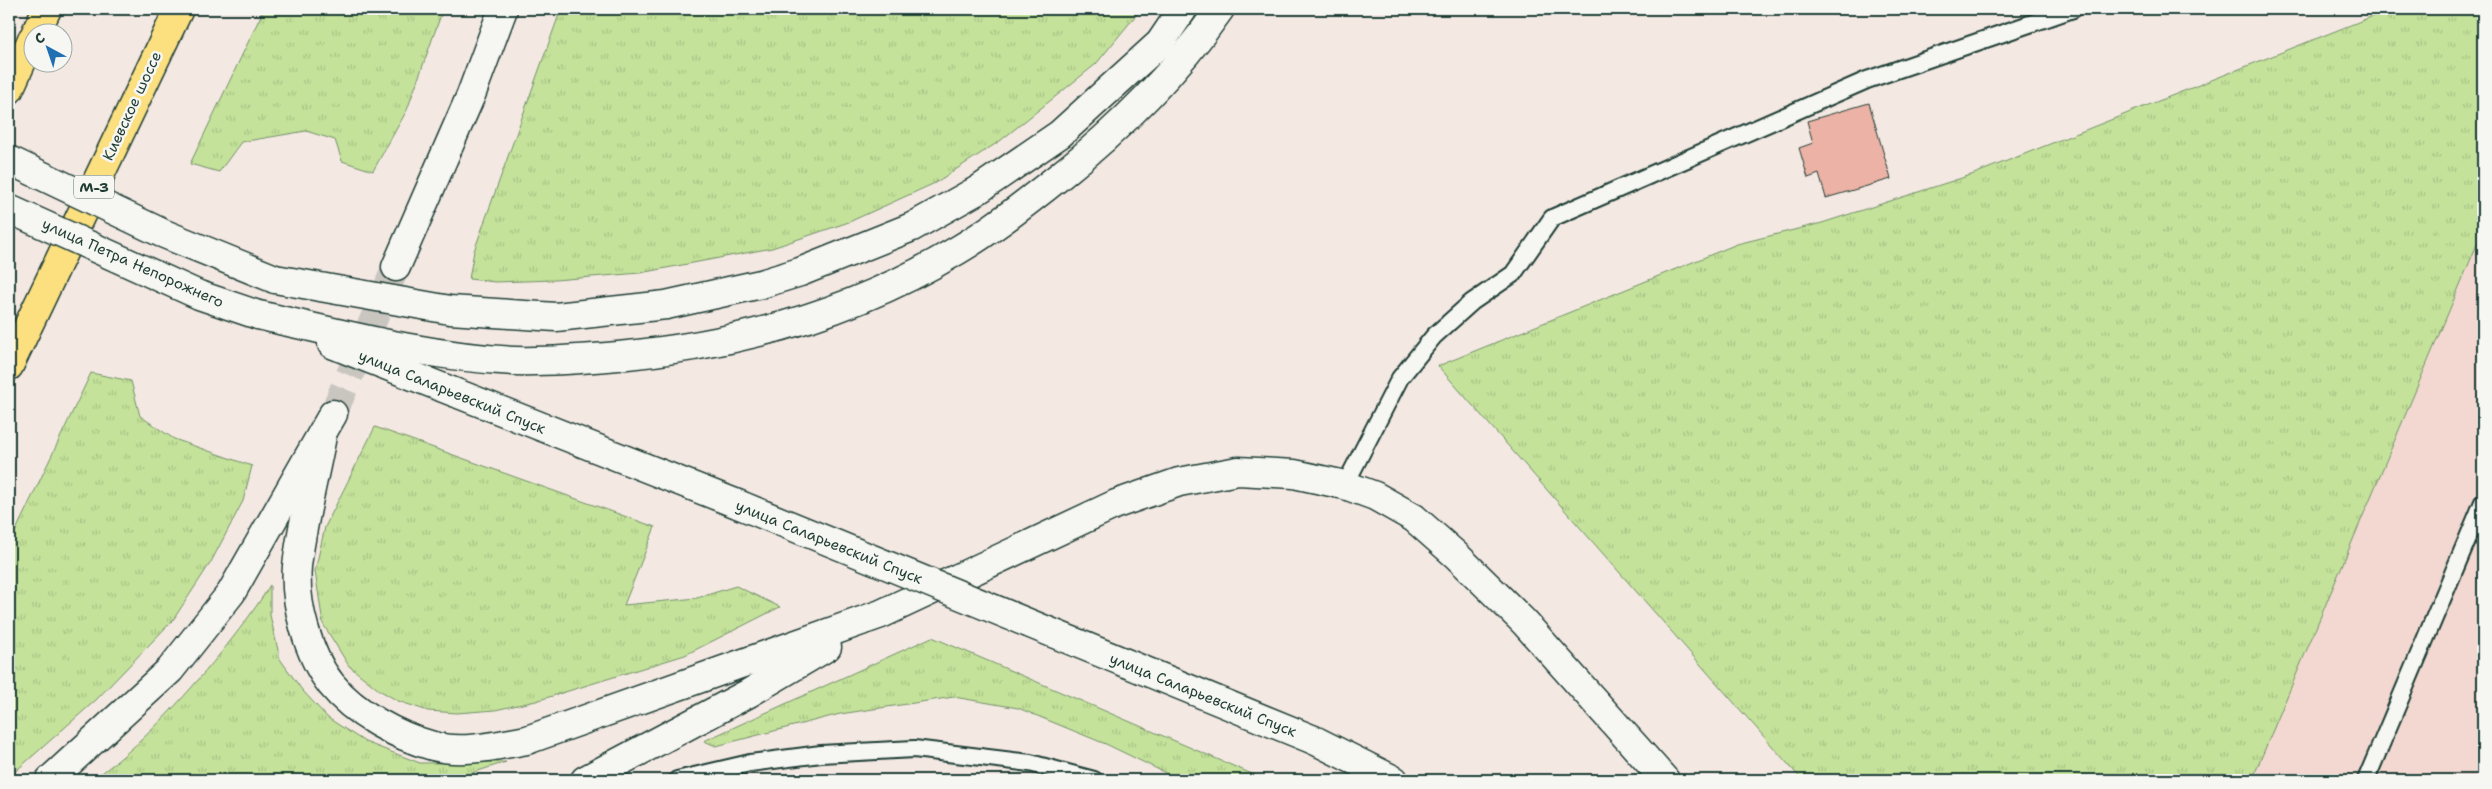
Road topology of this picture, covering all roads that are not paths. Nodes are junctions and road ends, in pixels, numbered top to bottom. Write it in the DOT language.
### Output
graph roads {
  1 [pos="35,9"];
  2 [pos="47,9"];
  3 [pos="179,9"];
  4 [pos="503,9"];
  5 [pos="1183,9"];
  6 [pos="1220,9"];
  7 [pos="2073,9"];
  8 [pos="41,22"];
  9 [pos="22,61"];
  10 [pos="9,90"];
  11 [pos="9,160"];
  12 [pos="9,208"];
  13 [pos="396,267"];
  14 [pos="258,316"];
  15 [pos="9,366"];
  16 [pos="1345,485"];
  17 [pos="2483,502"];
  18 [pos="881,614"];
  19 [pos="50,780"];
  20 [pos="586,780"];
  21 [pos="676,780"];
  22 [pos="1094,780"];
  23 [pos="1394,780"];
  24 [pos="1665,780"];
  25 [pos="2366,780"];
  1 -- 10 [label="main road"];
  2 -- 8 [label="highway"];
  3 -- 15 [label="highway, Киевское шоссе / М-3"];
  4 -- 13 [label="main road"];
  5 -- 11 [label="main road, bridge"];
  6 -- 14 [label="main road"];
  7 -- 16 [label="lane"];
  9 -- 10 [label="highway"];
  12 -- 14 [label="main road, улица Петра Непорожнего, bridge"];
  14 -- 23 [label="main road, улица Саларьевский Спуск, bridge"];
  16 -- 18 [label="main road"];
  16 -- 24 [label="main road"];
  17 -- 25 [label="lane"];
  18 -- 19 [label="main road"];
  18 -- 20 [label="main road"];
  21 -- 22 [label="lane"];
}
